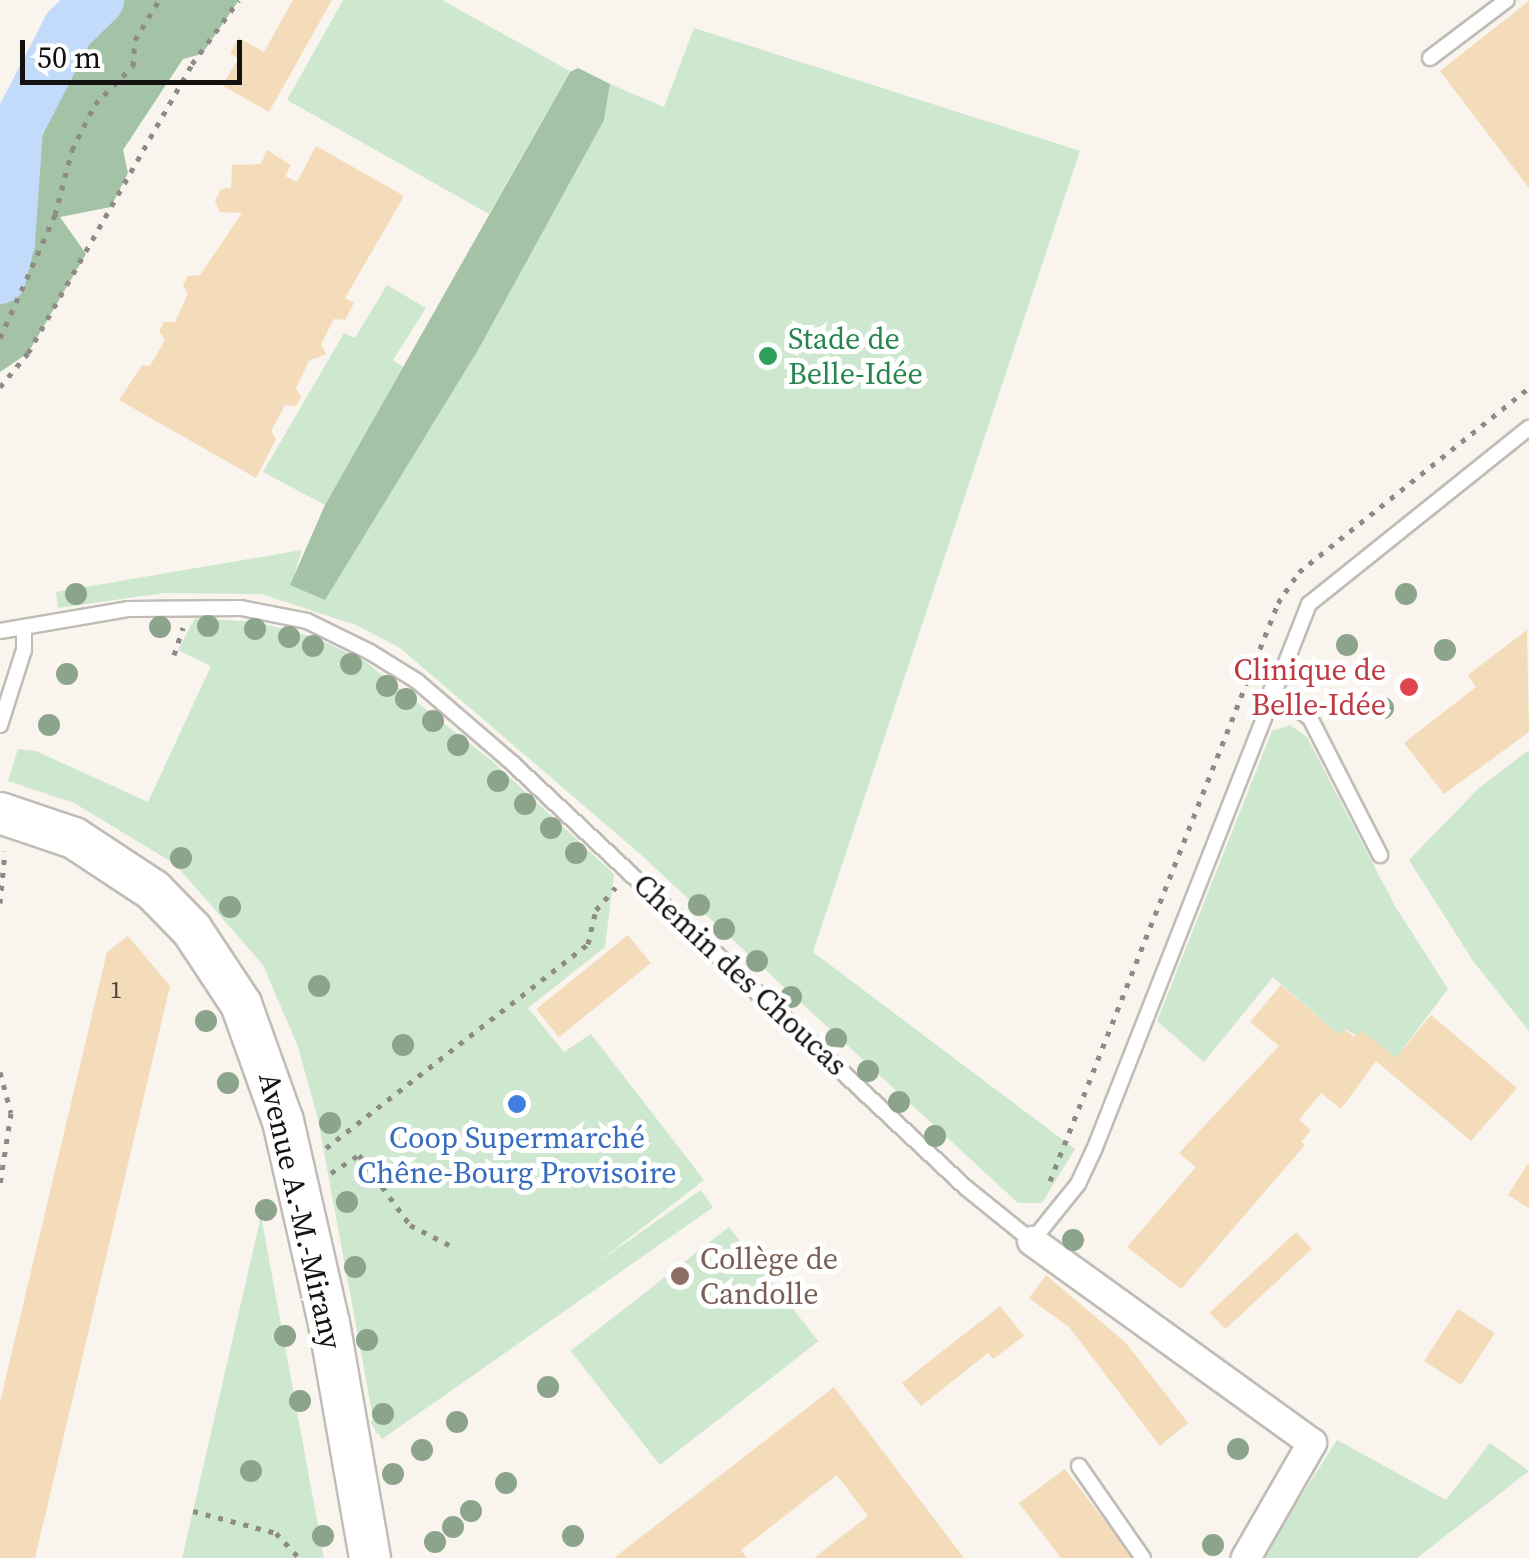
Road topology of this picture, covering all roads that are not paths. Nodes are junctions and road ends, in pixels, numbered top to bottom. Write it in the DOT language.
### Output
graph roads {
  1 [pos="1507,0"];
  2 [pos="1430,58"];
  3 [pos="1529,428"];
  4 [pos="24,628"];
  5 [pos="0,631"];
  6 [pos="1271,690"];
  7 [pos="0,725"];
  8 [pos="7,815"];
  9 [pos="1380,855"];
  10 [pos="1032,1241"];
  11 [pos="1079,1466"];
  12 [pos="370,1558"];
  13 [pos="1144,1558"];
  14 [pos="1246,1558"];
  1 -- 2 [label="lane"];
  3 -- 6 [label="lane"];
  4 -- 5 [label="lane, Chemin des Choucas"];
  4 -- 7 [label="lane"];
  4 -- 10 [label="lane, Chemin des Choucas"];
  6 -- 9 [label="lane"];
  6 -- 10 [label="lane"];
  8 -- 12 [label="street, Avenue A.-M.-Mirany"];
  10 -- 14 [label="street, Chemin des Choucas"];
  11 -- 13 [label="lane"];
}
